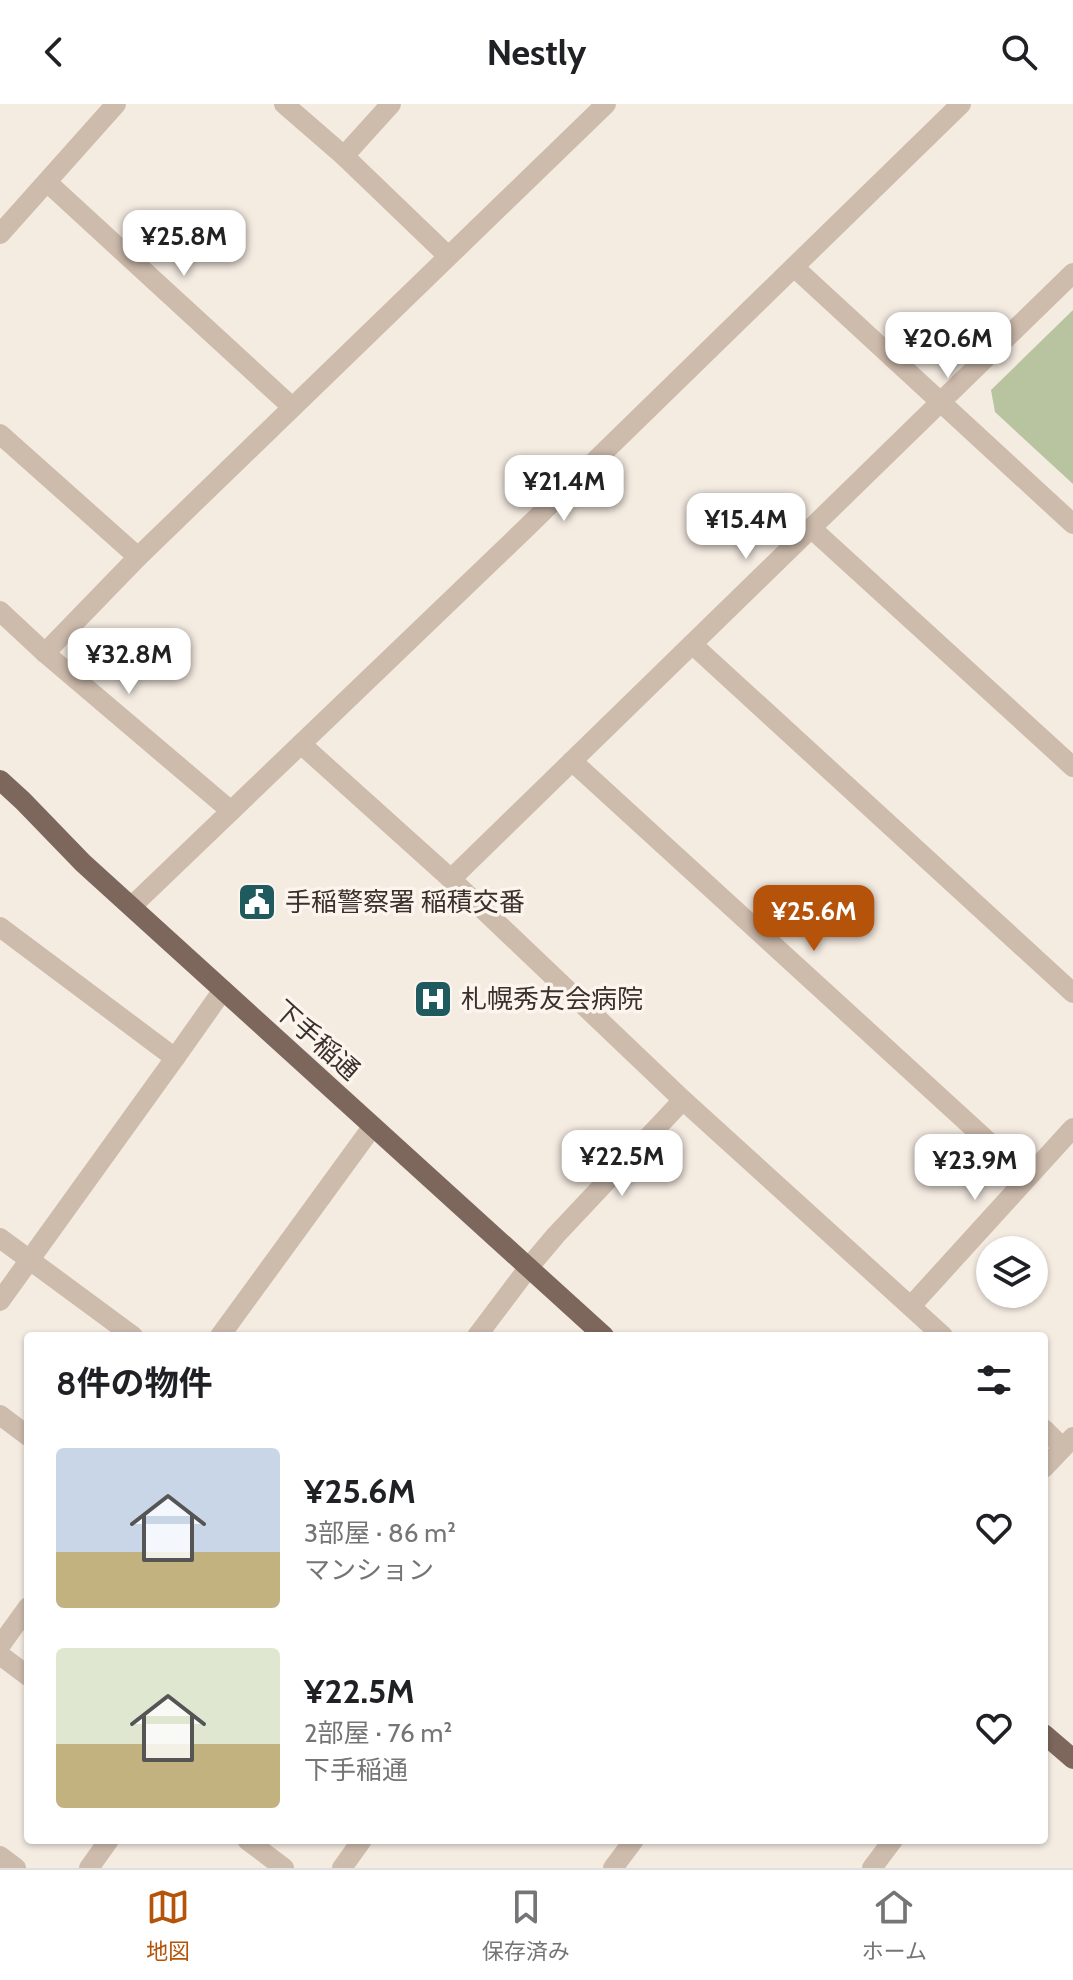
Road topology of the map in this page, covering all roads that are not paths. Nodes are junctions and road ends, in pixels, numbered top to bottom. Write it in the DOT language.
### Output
graph roads {
  1 [pos="116,104"];
  2 [pos="284,104"];
  3 [pos="391,104"];
  4 [pos="606,104"];
  5 [pos="961,104"];
  6 [pos="344,156"];
  7 [pos="47,182"];
  8 [pos="0,234"];
  9 [pos="448,256"];
  10 [pos="794,267"];
  11 [pos="1073,273"];
  12 [pos="940,403"];
  13 [pos="292,407"];
  14 [pos="0,434"];
  15 [pos="1073,524"];
  16 [pos="811,528"];
  17 [pos="138,557"];
  18 [pos="0,611"];
  19 [pos="692,644"];
  20 [pos="45,653"];
  21 [pos="301,744"];
  22 [pos="572,761"];
  23 [pos="1073,767"];
  24 [pos="0,780"];
  25 [pos="231,811"];
  26 [pos="451,879"];
  27 [pos="132,906"];
  28 [pos="3,936"];
  29 [pos="223,990"];
  30 [pos="1073,993"];
  31 [pos="175,1058"];
  32 [pos="683,1100"];
  33 [pos="373,1126"];
  34 [pos="1073,1128"];
  35 [pos="1027,1177"];
  36 [pos="0,1238"];
  37 [pos="29,1260"];
  38 [pos="529,1267"];
  39 [pos="0,1301"];
  40 [pos="911,1306"];
  41 [pos="128,1332"];
  42 [pos="223,1332"];
  43 [pos="480,1332"];
  44 [pos="600,1332"];
  45 [pos="939,1332"];
  46 [pos="0,1415"];
  47 [pos="1048,1431"];
  48 [pos="24,1433"];
  49 [pos="1068,1442"];
  50 [pos="1048,1464"];
  51 [pos="24,1613"];
  52 [pos="0,1646"];
  53 [pos="0,1655"];
  54 [pos="24,1673"];
  55 [pos="1048,1737"];
  56 [pos="1073,1759"];
  57 [pos="106,1844"];
  58 [pos="252,1844"];
  59 [pos="359,1844"];
  60 [pos="631,1844"];
  61 [pos="890,1844"];
  62 [pos="0,1856"];
  63 [pos="16,1868"];
  64 [pos="89,1868"];
  65 [pos="284,1868"];
  66 [pos="342,1868"];
  67 [pos="613,1868"];
  68 [pos="872,1868"];
  1 -- 7 [label="street"];
  2 -- 6 [label="street"];
  3 -- 6 [label="street"];
  4 -- 9 [label="street"];
  5 -- 10 [label="street"];
  6 -- 9 [label="street"];
  7 -- 8 [label="street"];
  7 -- 13 [label="street"];
  9 -- 13 [label="street"];
  10 -- 12 [label="street"];
  10 -- 21 [label="street"];
  11 -- 12 [label="street"];
  12 -- 15 [label="street"];
  12 -- 16 [label="street"];
  13 -- 17 [label="street"];
  14 -- 17 [label="street"];
  16 -- 19 [label="street"];
  16 -- 23 [label="street"];
  17 -- 20 [label="street"];
  18 -- 20 [label="street"];
  19 -- 22 [label="street"];
  19 -- 30 [label="street"];
  20 -- 25 [label="street"];
  21 -- 25 [label="street"];
  21 -- 26 [label="street"];
  22 -- 26 [label="street"];
  22 -- 35 [label="street"];
  24 -- 27 [label="main road, 下手稲通"];
  25 -- 27 [label="street"];
  26 -- 32 [label="street"];
  27 -- 29 [label="main road, 下手稲通"];
  28 -- 31 [label="street"];
  29 -- 31 [label="street"];
  29 -- 33 [label="main road, 下手稲通"];
  31 -- 37 [label="street"];
  32 -- 38 [label="street"];
  32 -- 40 [label="street"];
  33 -- 38 [label="main road, 下手稲通"];
  33 -- 42 [label="street"];
  34 -- 35 [label="street"];
  35 -- 40 [label="street"];
  36 -- 37 [label="street"];
  37 -- 39 [label="street"];
  37 -- 41 [label="street"];
  38 -- 43 [label="street"];
  38 -- 44 [label="main road, 下手稲通"];
  40 -- 45 [label="street"];
  46 -- 48 [label="street"];
  47 -- 49 [label="street"];
  49 -- 50 [label="street"];
  51 -- 52 [label="street"];
  53 -- 54 [label="street"];
  55 -- 56 [label="main road"];
  57 -- 64 [label="street"];
  58 -- 65 [label="street"];
  59 -- 66 [label="street"];
  60 -- 67 [label="street"];
  61 -- 68 [label="street"];
  62 -- 63 [label="street"];
}
